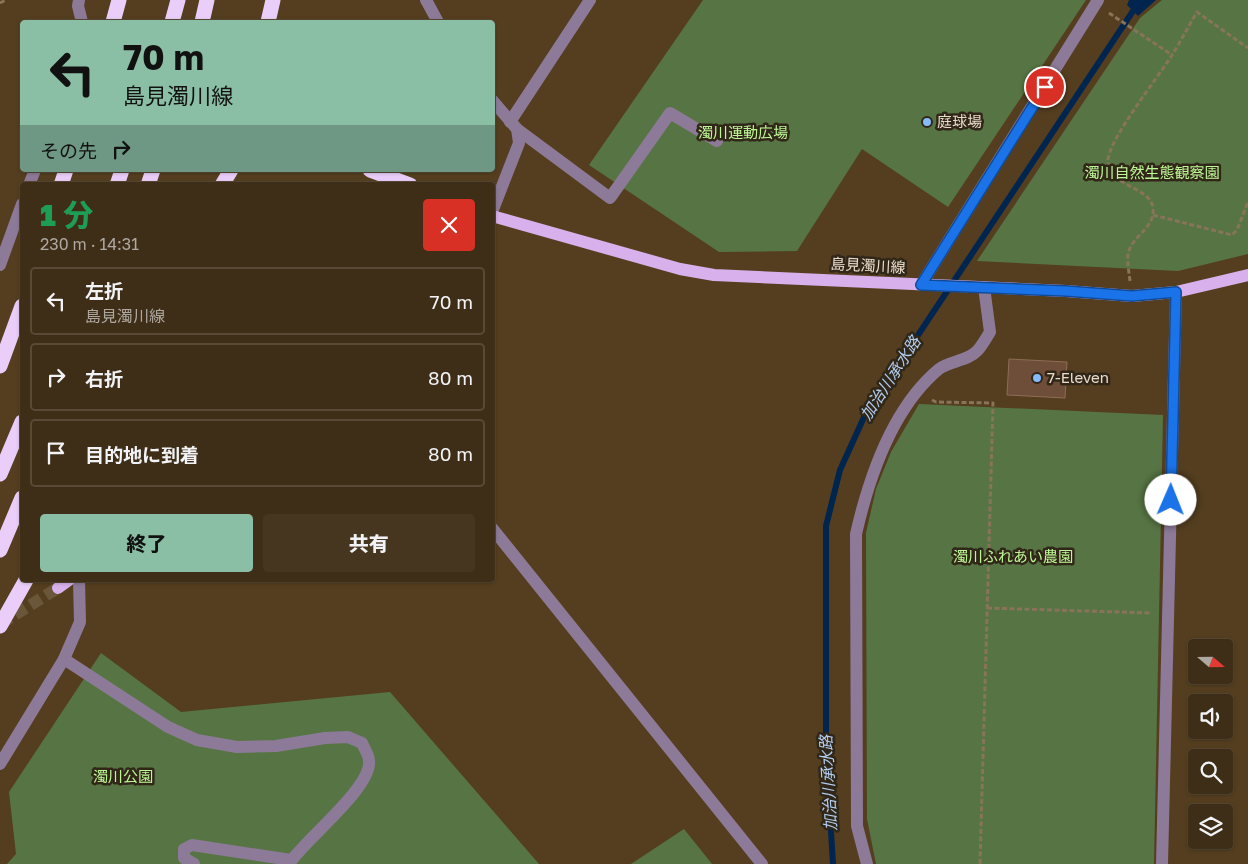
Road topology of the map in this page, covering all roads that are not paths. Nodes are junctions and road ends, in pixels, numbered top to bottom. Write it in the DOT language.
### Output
graph roads {
  1 [pos="79,0"];
  2 [pos="119,0"];
  3 [pos="178,0"];
  4 [pos="207,0"];
  5 [pos="273,0"];
  6 [pos="426,0"];
  7 [pos="590,0"];
  8 [pos="1097,2"];
  9 [pos="82,20"];
  10 [pos="114,20"];
  11 [pos="173,20"];
  12 [pos="202,20"];
  13 [pos="268,20"];
  14 [pos="437,20"];
  15 [pos="495,104"];
  16 [pos="513,125"];
  17 [pos="717,141"];
  18 [pos="375,172"];
  19 [pos="402,182"];
  20 [pos="495,204"];
  21 [pos="20,210"];
  22 [pos="495,217"];
  23 [pos="0,265"];
  24 [pos="1248,276"];
  25 [pos="921,285"];
  26 [pos="984,287"];
  27 [pos="1176,292"];
  28 [pos="20,311"];
  29 [pos="0,366"];
  30 [pos="20,427"];
  31 [pos="0,474"];
  32 [pos="20,503"];
  33 [pos="495,532"];
  34 [pos="0,550"];
  35 [pos="25,582"];
  36 [pos="66,582"];
  37 [pos="79,582"];
  38 [pos="58,588"];
  39 [pos="0,626"];
  40 [pos="64,659"];
  41 [pos="0,764"];
  42 [pos="290,862"];
  43 [pos="194,864"];
  44 [pos="762,864"];
  45 [pos="867,864"];
  46 [pos="1162,864"];
  1 -- 9 [label="street"];
  2 -- 10 [label="highway"];
  3 -- 11 [label="highway"];
  4 -- 12 [label="highway"];
  5 -- 13 [label="highway"];
  6 -- 14 [label="street"];
  7 -- 16 [label="street"];
  8 -- 25 [label="street"];
  15 -- 16 [label="street"];
  16 -- 17 [label="street"];
  16 -- 20 [label="street"];
  18 -- 19 [label="highway"];
  21 -- 23 [label="street"];
  22 -- 25 [label="main road, 島見濁川線"];
  24 -- 27 [label="main road, 島見濁川線"];
  25 -- 26 [label="main road, 島見濁川線"];
  26 -- 27 [label="main road, 島見濁川線"];
  26 -- 45 [label="street"];
  27 -- 46 [label="street"];
  28 -- 29 [label="highway"];
  30 -- 31 [label="highway"];
  32 -- 34 [label="highway"];
  33 -- 44 [label="street"];
  35 -- 39 [label="highway"];
  36 -- 38 [label="main road"];
  37 -- 40 [label="street"];
  40 -- 41 [label="street"];
  40 -- 42 [label="street"];
  42 -- 43 [label="street"];
}
